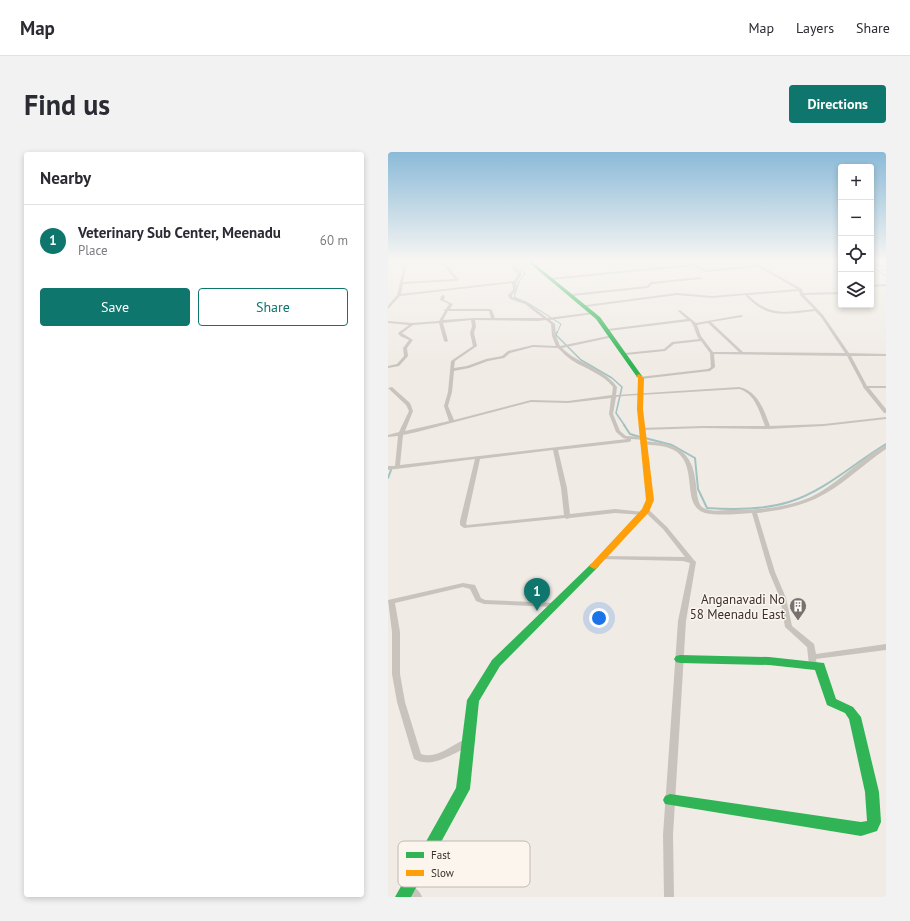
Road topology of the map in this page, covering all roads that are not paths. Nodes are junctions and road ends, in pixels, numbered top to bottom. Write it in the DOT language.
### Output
graph roads {
  1 [pos="398,296"];
  2 [pos="443,296"];
  3 [pos="510,296"];
  4 [pos="573,296"];
  5 [pos="664,296"];
  6 [pos="698,296"];
  7 [pos="726,296"];
  8 [pos="747,296"];
  9 [pos="804,296"];
  10 [pos="586,306"];
  11 [pos="388,308"];
  12 [pos="445,310"];
  13 [pos="816,310"];
  14 [pos="680,311"];
  15 [pos="593,313"];
  16 [pos="741,316"];
  17 [pos="473,319"];
  18 [pos="548,319"];
  19 [pos="493,320"];
  20 [pos="690,320"];
  21 [pos="388,322"];
  22 [pos="440,322"];
  23 [pos="709,322"];
  24 [pos="412,324"];
  25 [pos="695,324"];
  26 [pos="610,333"];
  27 [pos="701,340"];
  28 [pos="446,341"];
  29 [pos="560,347"];
  30 [pos="625,354"];
  31 [pos="712,354"];
  32 [pos="743,354"];
  33 [pos="847,354"];
  34 [pos="886,355"];
  35 [pos="388,367"];
  36 [pos="452,370"];
  37 [pos="641,378"];
  38 [pos="865,387"];
  39 [pos="886,387"];
  40 [pos="390,388"];
  41 [pos="640,394"];
  42 [pos="615,396"];
  43 [pos="886,412"];
  44 [pos="886,418"];
  45 [pos="452,421"];
  46 [pos="768,428"];
  47 [pos="401,434"];
  48 [pos="388,436"];
  49 [pos="642,438"];
  50 [pos="555,448"];
  51 [pos="885,450"];
  52 [pos="478,458"];
  53 [pos="397,467"];
  54 [pos="388,468"];
  55 [pos="754,511"];
  56 [pos="645,512"];
  57 [pos="567,517"];
  58 [pos="602,558"];
  59 [pos="691,561"];
  60 [pos="390,602"];
  61 [pos="555,605"];
  62 [pos="886,647"];
  63 [pos="680,659"];
  64 [pos="813,661"];
  65 [pos="468,742"];
  66 [pos="670,800"];
  67 [pos="434,841"];
  68 [pos="406,893"];
  69 [pos="417,897"];
  70 [pos="670,897"];
  1 -- 11 [label="street"];
  2 -- 12 [label="street"];
  3 -- 18 [label="street"];
  4 -- 10 [label="street"];
  5 -- 10 [label="street"];
  6 -- 7 [label="street"];
  8 -- 13 [label="street"];
  9 -- 13 [label="street"];
  10 -- 15 [label="street"];
  12 -- 19 [label="street"];
  12 -- 22 [label="street"];
  13 -- 33 [label="street"];
  14 -- 20 [label="street"];
  15 -- 18 [label="street"];
  15 -- 26 [label="street"];
  16 -- 23 [label="street"];
  17 -- 19 [label="street"];
  17 -- 22 [label="street"];
  17 -- 36 [label="street"];
  18 -- 19 [label="street"];
  18 -- 29 [label="street"];
  20 -- 25 [label="street"];
  20 -- 26 [label="street"];
  21 -- 24 [label="street"];
  22 -- 24 [label="street"];
  22 -- 28 [label="street"];
  23 -- 25 [label="street"];
  23 -- 32 [label="street"];
  24 -- 35 [label="street"];
  25 -- 27 [label="street"];
  26 -- 29 [label="street"];
  26 -- 30 [label="street"];
  27 -- 30 [label="street"];
  27 -- 31 [label="street"];
  29 -- 36 [label="street"];
  29 -- 42 [label="street"];
  30 -- 37 [label="street"];
  31 -- 32 [label="street"];
  31 -- 37 [label="street"];
  32 -- 33 [label="street"];
  33 -- 34 [label="street"];
  33 -- 38 [label="street"];
  36 -- 45 [label="street"];
  37 -- 41 [label="street"];
  38 -- 39 [label="street"];
  38 -- 43 [label="street"];
  40 -- 47 [label="street"];
  41 -- 42 [label="street"];
  41 -- 46 [label="street"];
  41 -- 49 [label="street"];
  42 -- 45 [label="street"];
  42 -- 49 [label="street"];
  44 -- 46 [label="street"];
  45 -- 47 [label="street"];
  46 -- 49 [label="street"];
  47 -- 48 [label="street"];
  47 -- 53 [label="street"];
  49 -- 50 [label="street"];
  49 -- 55 [label="street"];
  49 -- 56 [label="street"];
  50 -- 52 [label="street"];
  50 -- 57 [label="street"];
  51 -- 55 [label="street"];
  52 -- 53 [label="street"];
  52 -- 57 [label="street"];
  53 -- 54 [label="street"];
  55 -- 64 [label="street"];
  56 -- 57 [label="street"];
  56 -- 58 [label="street"];
  56 -- 59 [label="street"];
  58 -- 59 [label="street"];
  58 -- 61 [label="street"];
  59 -- 63 [label="street"];
  60 -- 61 [label="street"];
  60 -- 65 [label="street"];
  61 -- 65 [label="street"];
  62 -- 64 [label="street"];
  63 -- 64 [label="street"];
  63 -- 66 [label="street"];
  64 -- 66 [label="street"];
  65 -- 67 [label="street"];
  66 -- 70 [label="street"];
  68 -- 69 [label="street"];
}
